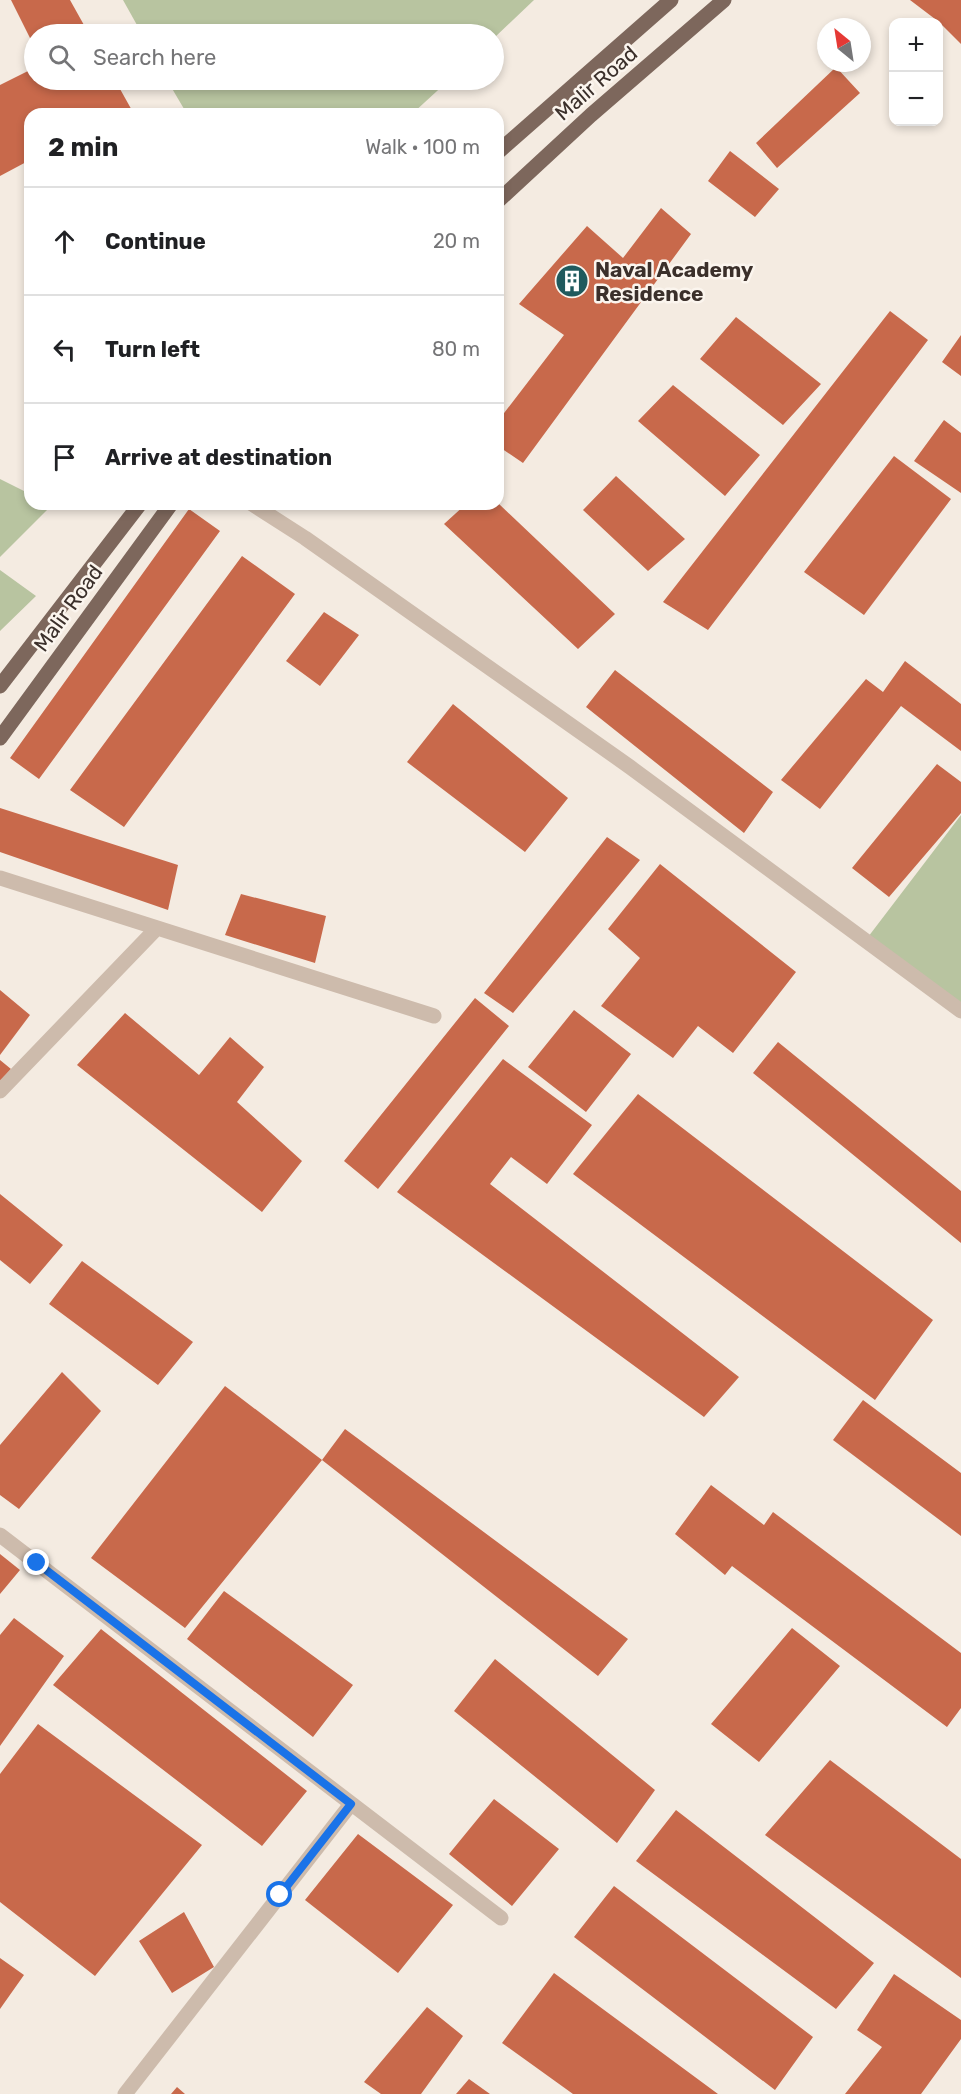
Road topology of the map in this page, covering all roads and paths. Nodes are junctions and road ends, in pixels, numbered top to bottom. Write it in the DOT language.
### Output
graph roads {
  1 [pos="671,0"];
  2 [pos="724,0"];
  3 [pos="504,147"];
  4 [pos="504,195"];
  5 [pos="137,510"];
  6 [pos="167,510"];
  7 [pos="261,510"];
  8 [pos="0,686"];
  9 [pos="0,738"];
  10 [pos="0,878"];
  11 [pos="157,928"];
  12 [pos="961,1011"];
  13 [pos="435,1016"];
  14 [pos="0,1091"];
  15 [pos="0,1535"];
  16 [pos="351,1804"];
  17 [pos="501,1918"];
  18 [pos="125,2094"];
  1 -- 3 [label="main road, Malir Road"];
  2 -- 4 [label="main road, Malir Road"];
  5 -- 8 [label="main road, Malir Road"];
  6 -- 9 [label="main road, Malir Road"];
  7 -- 12 [label="lane"];
  10 -- 11 [label="lane"];
  11 -- 13 [label="lane"];
  11 -- 14 [label="lane"];
  15 -- 16 [label="lane"];
  16 -- 17 [label="lane"];
  16 -- 18 [label="lane"];
}
